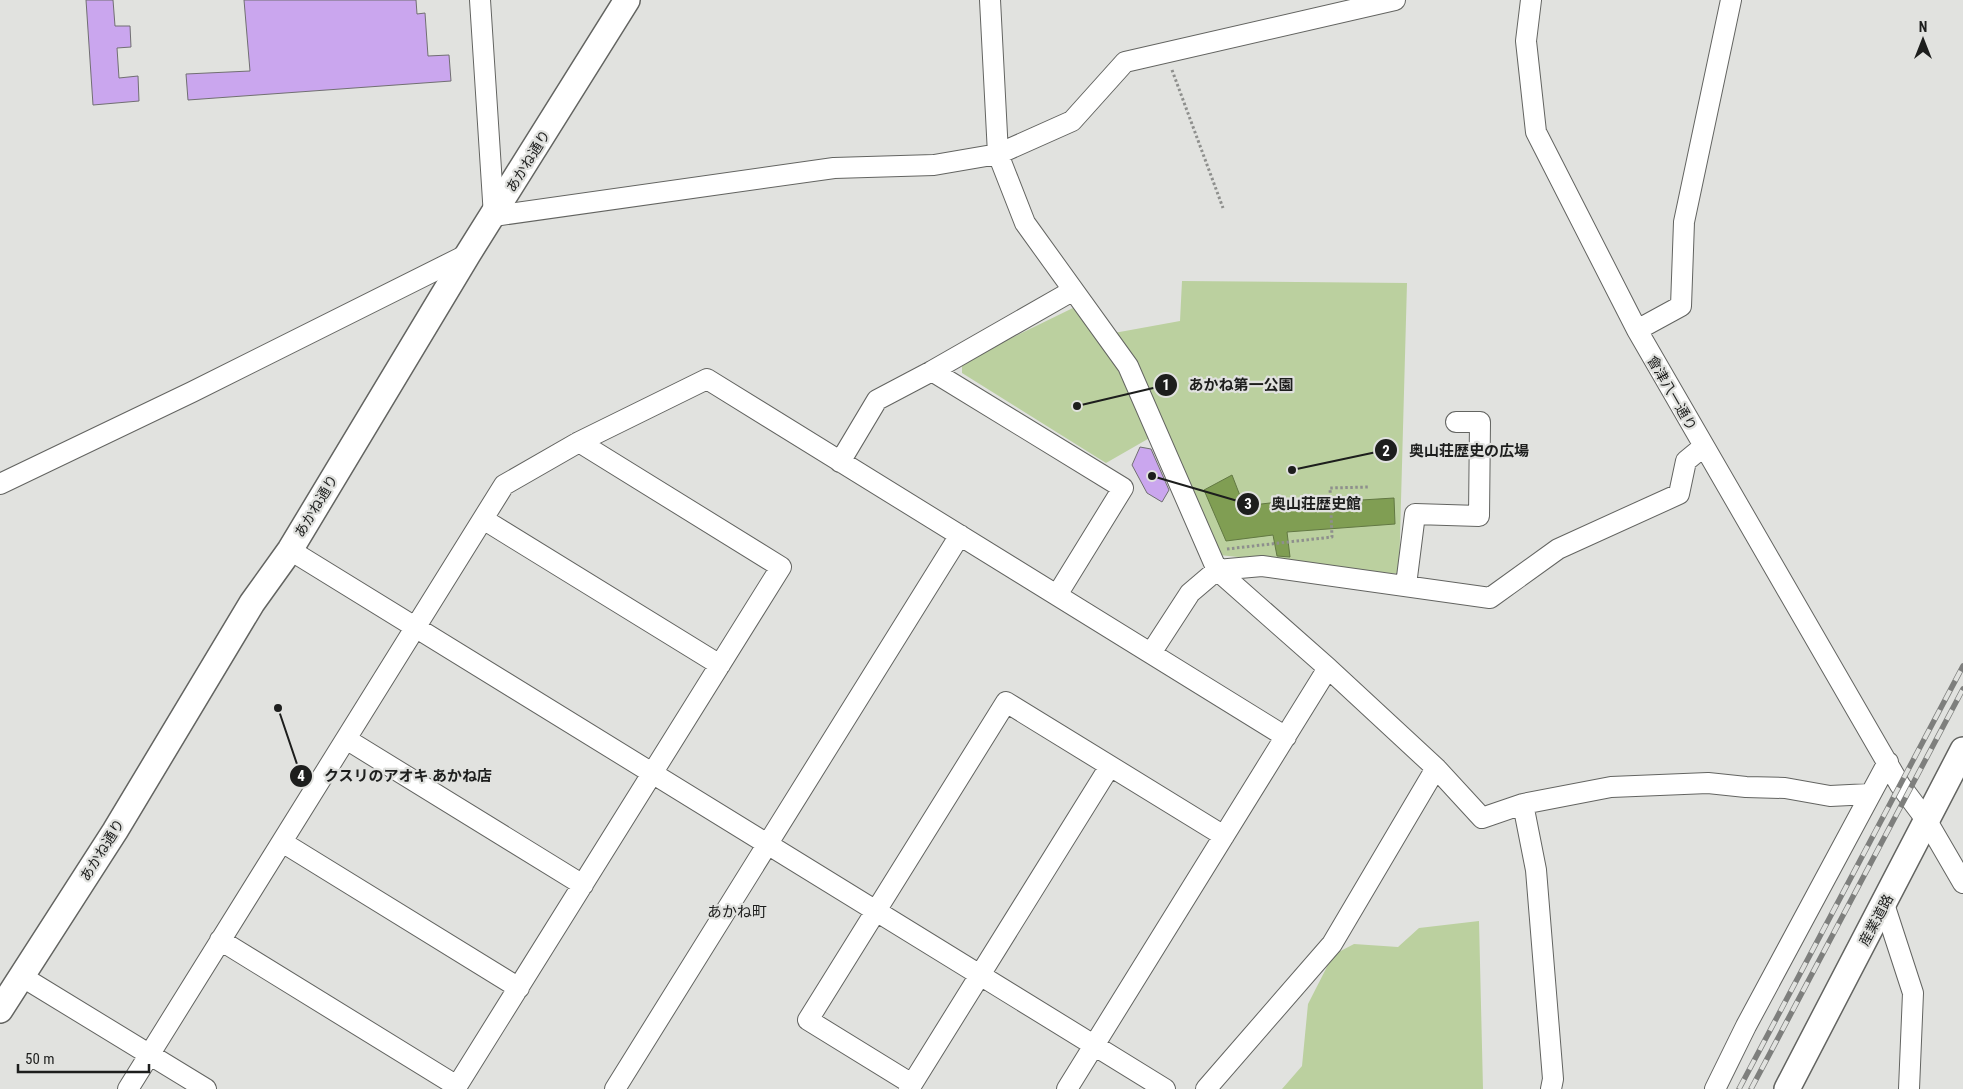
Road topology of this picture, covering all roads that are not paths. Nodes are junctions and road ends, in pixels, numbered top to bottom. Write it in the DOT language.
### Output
graph roads {
  1 [pos="480,0"];
  2 [pos="627,0"];
  3 [pos="990,0"];
  4 [pos="1395,0"];
  5 [pos="1531,0"];
  6 [pos="1732,0"];
  7 [pos="998,154"];
  8 [pos="494,216"];
  9 [pos="468,254"];
  10 [pos="1072,291"];
  11 [pos="1637,330"];
  12 [pos="932,371"];
  13 [pos="1456,422"];
  14 [pos="578,442"];
  15 [pos="1703,447"];
  16 [pos="840,462"];
  17 [pos="0,484"];
  18 [pos="483,519"];
  19 [pos="960,535"];
  20 [pos="290,550"];
  21 [pos="1217,570"];
  22 [pos="1406,585"];
  23 [pos="1057,595"];
  24 [pos="415,627"];
  25 [pos="1151,653"];
  26 [pos="720,664"];
  27 [pos="1328,668"];
  28 [pos="1286,736"];
  29 [pos="346,739"];
  30 [pos="1963,750"];
  31 [pos="1888,762"];
  32 [pos="1110,766"];
  33 [pos="1436,768"];
  34 [pos="652,773"];
  35 [pos="1870,794"];
  36 [pos="1523,804"];
  37 [pos="1927,821"];
  38 [pos="1224,836"];
  39 [pos="282,842"];
  40 [pos="768,844"];
  41 [pos="1963,883"];
  42 [pos="583,885"];
  43 [pos="1884,904"];
  44 [pos="876,911"];
  45 [pos="220,940"];
  46 [pos="980,975"];
  47 [pos="22,976"];
  48 [pos="519,988"];
  49 [pos="0,1010"];
  50 [pos="1094,1045"];
  51 [pos="150,1054"];
  52 [pos="911,1086"];
  53 [pos="128,1089"];
  54 [pos="206,1089"];
  55 [pos="615,1089"];
  56 [pos="1067,1089"];
  57 [pos="1165,1089"];
  58 [pos="1206,1089"];
  59 [pos="1551,1089"];
  60 [pos="1715,1089"];
  61 [pos="1787,1089"];
  62 [pos="1909,1089"];
  1 -- 8 [label="street"];
  2 -- 8 [label="street, あかね通り"];
  3 -- 7 [label="street"];
  4 -- 7 [label="street"];
  5 -- 11 [label="street, 會津八一通り"];
  6 -- 11 [label="street"];
  7 -- 8 [label="street"];
  7 -- 10 [label="street"];
  8 -- 9 [label="street, あかね通り"];
  9 -- 17 [label="street"];
  9 -- 20 [label="street, あかね通り"];
  10 -- 12 [label="street"];
  10 -- 21 [label="street"];
  11 -- 15 [label="street, 會津八一通り"];
  12 -- 16 [label="street"];
  12 -- 23 [label="street"];
  13 -- 22 [label="street"];
  14 -- 16 [label="street"];
  14 -- 18 [label="street"];
  14 -- 26 [label="street"];
  15 -- 22 [label="street"];
  15 -- 31 [label="street, 會津八一通り"];
  16 -- 19 [label="street"];
  18 -- 24 [label="street"];
  18 -- 26 [label="street"];
  19 -- 23 [label="street"];
  19 -- 40 [label="street"];
  20 -- 24 [label="street"];
  20 -- 47 [label="street, あかね通り"];
  21 -- 22 [label="street"];
  21 -- 25 [label="street"];
  21 -- 27 [label="street"];
  23 -- 25 [label="street"];
  24 -- 29 [label="street"];
  24 -- 34 [label="street"];
  25 -- 28 [label="street"];
  26 -- 34 [label="street"];
  27 -- 28 [label="street"];
  27 -- 33 [label="street"];
  28 -- 38 [label="street"];
  29 -- 39 [label="street"];
  29 -- 42 [label="street"];
  30 -- 37 [label="street, 産業道路"];
  31 -- 35 [label="street"];
  31 -- 37 [label="street, 會津八一通り"];
  32 -- 38 [label="street"];
  32 -- 44 [label="street"];
  32 -- 46 [label="street"];
  33 -- 36 [label="street"];
  33 -- 58 [label="street"];
  34 -- 40 [label="street"];
  34 -- 42 [label="street"];
  35 -- 36 [label="street"];
  35 -- 60 [label="street"];
  36 -- 59 [label="street"];
  37 -- 41 [label="street, 會津八一通り"];
  37 -- 43 [label="street, 産業道路"];
  38 -- 50 [label="street"];
  39 -- 45 [label="street"];
  39 -- 48 [label="street"];
  40 -- 44 [label="street"];
  40 -- 55 [label="street"];
  42 -- 48 [label="street"];
  43 -- 61 [label="street, 産業道路"];
  43 -- 62 [label="street"];
  44 -- 46 [label="street"];
  44 -- 52 [label="street"];
  45 -- 48 [label="street"];
  45 -- 51 [label="street"];
  46 -- 50 [label="street"];
  46 -- 52 [label="street"];
  47 -- 49 [label="street, あかね通り"];
  47 -- 51 [label="street"];
  50 -- 56 [label="street"];
  50 -- 57 [label="street"];
  51 -- 53 [label="street"];
  51 -- 54 [label="street"];
}
